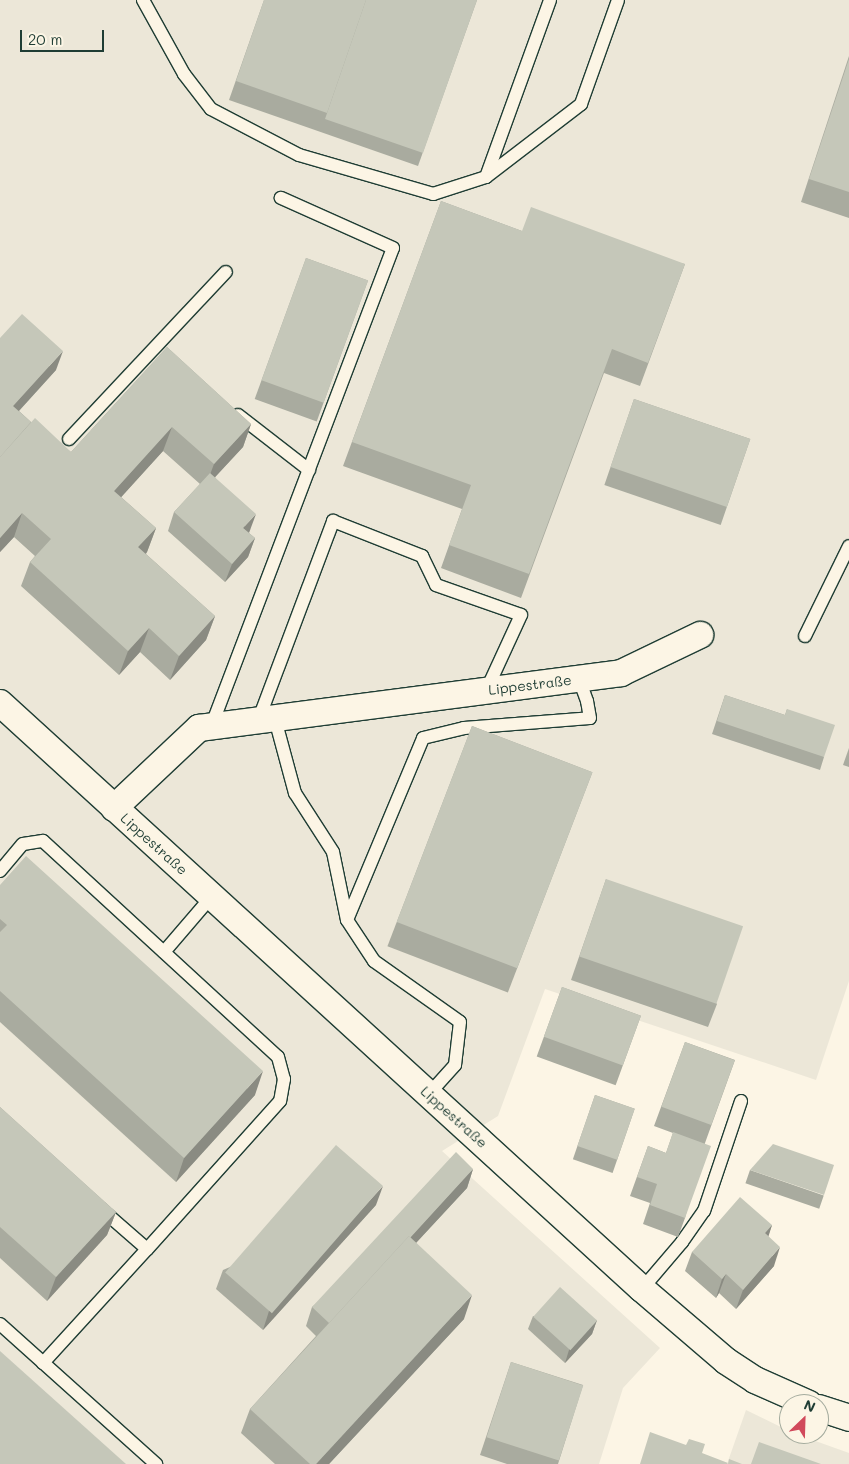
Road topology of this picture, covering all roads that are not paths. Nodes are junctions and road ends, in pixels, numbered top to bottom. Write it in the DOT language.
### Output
graph roads {
  1 [pos="143,0"];
  2 [pos="550,0"];
  3 [pos="618,0"];
  4 [pos="486,177"];
  5 [pos="281,198"];
  6 [pos="226,272"];
  7 [pos="231,409"];
  8 [pos="68,439"];
  9 [pos="309,470"];
  10 [pos="849,546"];
  11 [pos="700,635"];
  12 [pos="805,636"];
  13 [pos="579,679"];
  14 [pos="486,691"];
  15 [pos="0,704"];
  16 [pos="266,720"];
  17 [pos="211,727"];
  18 [pos="114,808"];
  19 [pos="0,872"];
  20 [pos="212,896"];
  21 [pos="347,920"];
  22 [pos="164,952"];
  23 [pos="428,1094"];
  24 [pos="741,1101"];
  25 [pos="88,1197"];
  26 [pos="147,1250"];
  27 [pos="642,1289"];
  28 [pos="0,1324"];
  29 [pos="43,1363"];
  30 [pos="786,1394"];
  31 [pos="829,1411"];
  32 [pos="849,1418"];
  33 [pos="156,1464"];
  1 -- 4 [label="lane"];
  2 -- 4 [label="lane"];
  3 -- 4 [label="lane"];
  5 -- 9 [label="lane"];
  6 -- 8 [label="lane"];
  7 -- 9 [label="lane"];
  9 -- 17 [label="lane"];
  10 -- 12 [label="lane"];
  11 -- 13 [label="street, Lippestraße"];
  13 -- 14 [label="street, Lippestraße"];
  13 -- 21 [label="lane"];
  14 -- 16 [label="street, Lippestraße"];
  14 -- 16 [label="lane"];
  15 -- 18 [label="street, Lippestraße"];
  16 -- 17 [label="street, Lippestraße"];
  16 -- 21 [label="lane"];
  17 -- 18 [label="street, Lippestraße"];
  18 -- 20 [label="street, Lippestraße"];
  19 -- 22 [label="lane"];
  20 -- 22 [label="lane"];
  20 -- 23 [label="street, Lippestraße"];
  21 -- 23 [label="lane"];
  22 -- 26 [label="lane"];
  23 -- 27 [label="street, Lippestraße"];
  24 -- 27 [label="lane"];
  25 -- 26 [label="lane"];
  26 -- 29 [label="lane"];
  27 -- 30 [label="street, Lippestraße"];
  28 -- 29 [label="lane"];
  29 -- 33 [label="lane"];
  31 -- 32 [label="street"];
}
